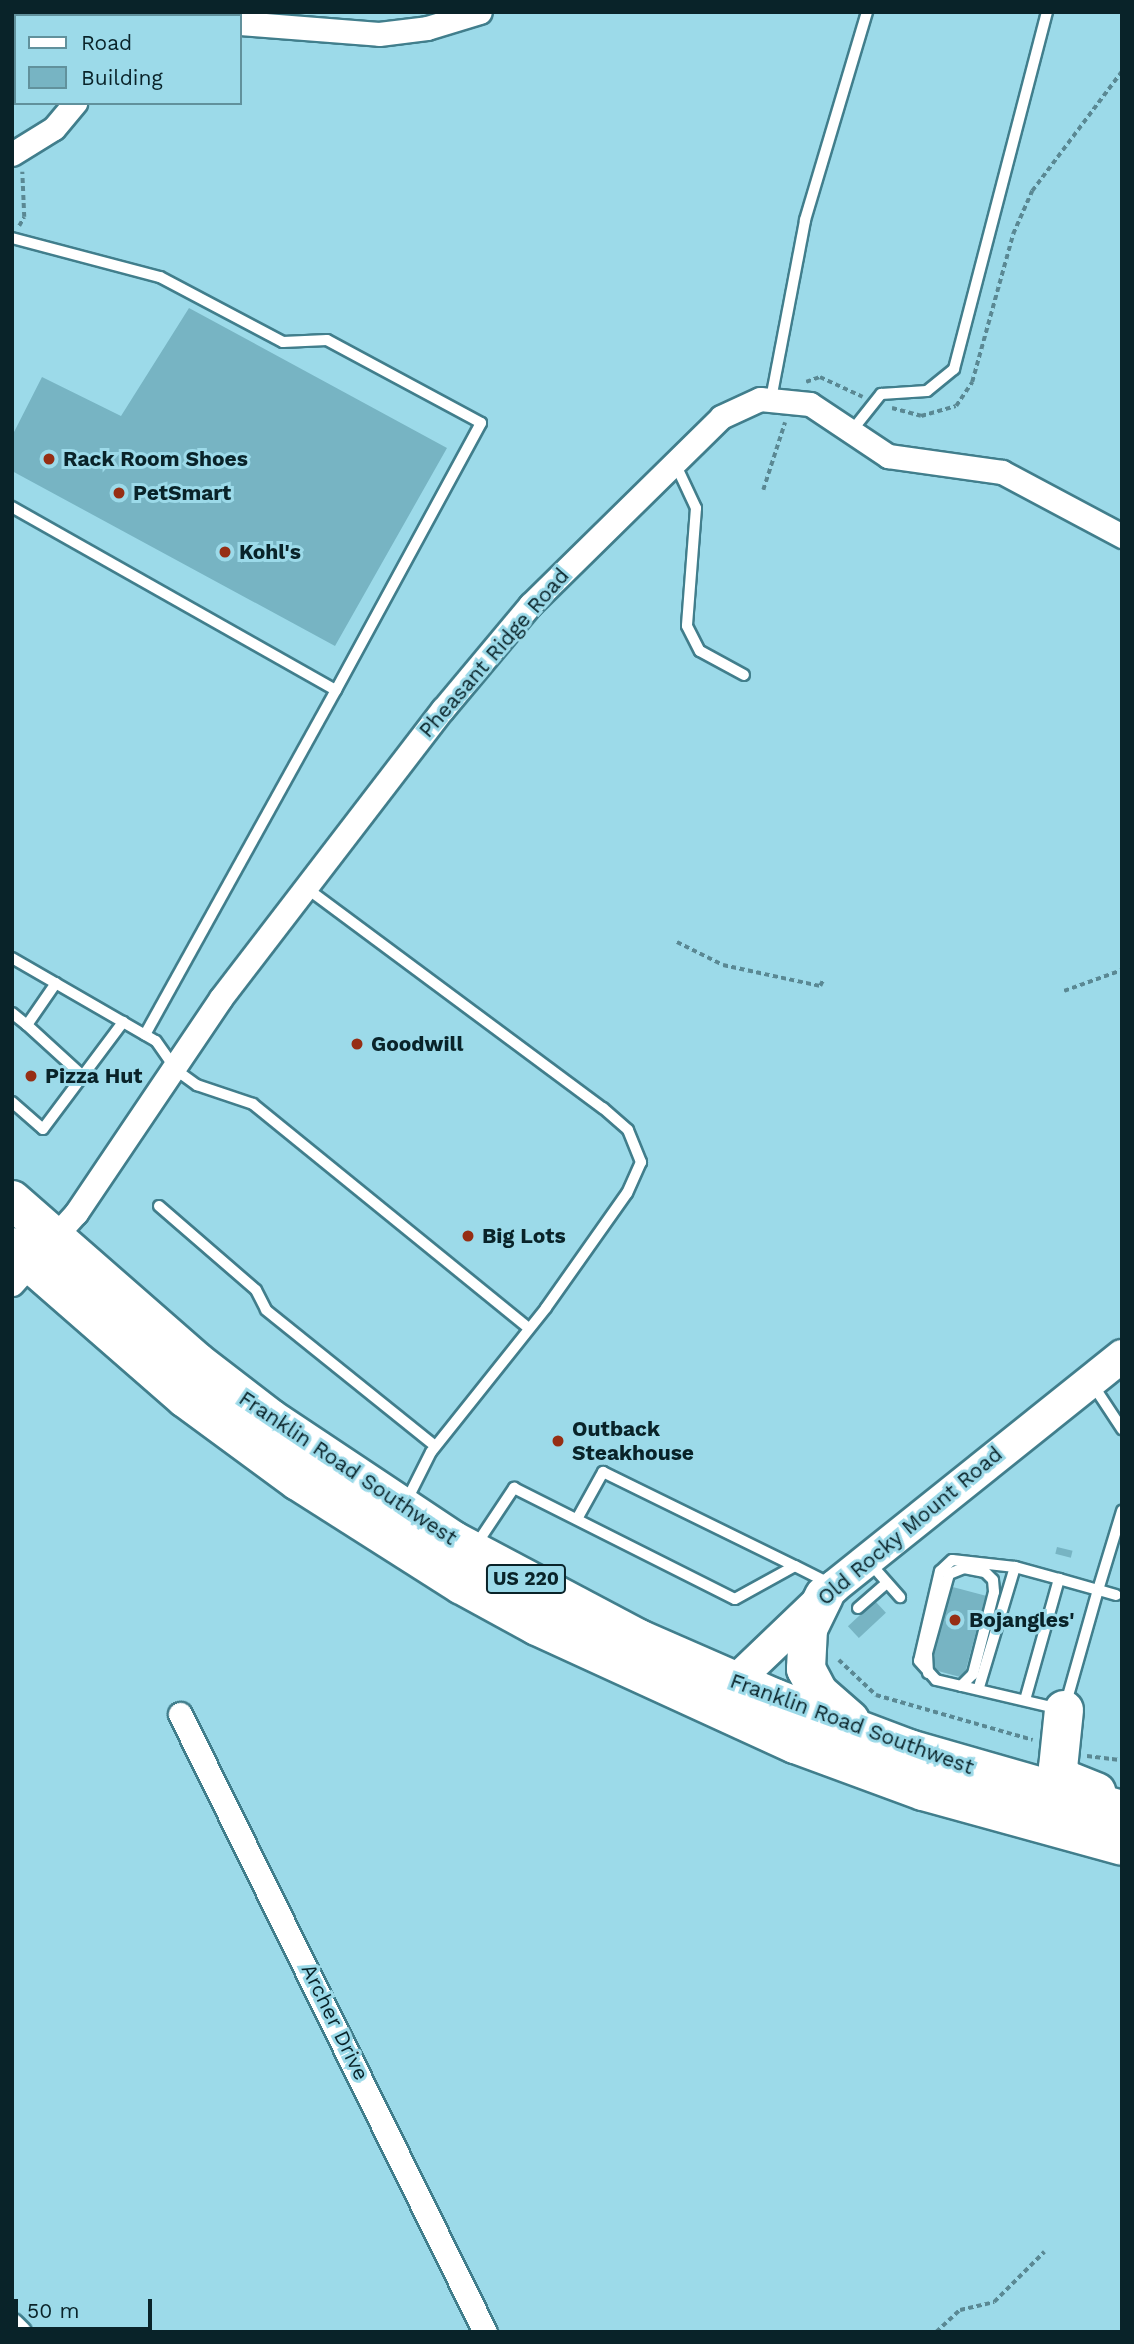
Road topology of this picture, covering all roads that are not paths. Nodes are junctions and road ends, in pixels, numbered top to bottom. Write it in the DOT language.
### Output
graph roads {
  1 [pos="480,12"];
  2 [pos="867,12"];
  3 [pos="1047,12"];
  4 [pos="398,22"];
  5 [pos="242,23"];
  6 [pos="73,105"];
  7 [pos="14,154"];
  8 [pos="12,238"];
  9 [pos="780,405"];
  10 [pos="849,433"];
  11 [pos="674,461"];
  12 [pos="12,507"];
  13 [pos="1122,536"];
  14 [pos="744,675"];
  15 [pos="336,690"];
  16 [pos="305,887"];
  17 [pos="12,958"];
  18 [pos="56,983"];
  19 [pos="12,1013"];
  20 [pos="124,1022"];
  21 [pos="27,1025"];
  22 [pos="145,1035"];
  23 [pos="176,1069"];
  24 [pos="84,1077"];
  25 [pos="12,1102"];
  26 [pos="12,1199"];
  27 [pos="159,1206"];
  28 [pos="27,1258"];
  29 [pos="529,1328"];
  30 [pos="1122,1356"];
  31 [pos="1090,1380"];
  32 [pos="1122,1429"];
  33 [pos="435,1446"];
  34 [pos="404,1509"];
  35 [pos="1122,1511"];
  36 [pos="576,1519"];
  37 [pos="472,1550"];
  38 [pos="795,1566"];
  39 [pos="1015,1567"];
  40 [pos="877,1572"];
  41 [pos="1059,1579"];
  42 [pos="1098,1590"];
  43 [pos="1116,1595"];
  44 [pos="839,1597"];
  45 [pos="900,1597"];
  46 [pos="931,1678"];
  47 [pos="961,1686"];
  48 [pos="979,1687"];
  49 [pos="721,1695"];
  50 [pos="1025,1700"];
  51 [pos="1070,1709"];
  52 [pos="180,1714"];
  53 [pos="864,1732"];
  54 [pos="1122,1802"];
  55 [pos="1122,1810"];
  56 [pos="1122,1846"];
  57 [pos="12,2325"];
  58 [pos="19,2332"];
  59 [pos="485,2332"];
  1 -- 4 [label="street"];
  2 -- 9 [label="lane"];
  3 -- 10 [label="lane"];
  4 -- 5 [label="street"];
  6 -- 7 [label="street"];
  8 -- 15 [label="lane"];
  9 -- 10 [label="street, Pheasant Ridge Road"];
  9 -- 11 [label="street, Pheasant Ridge Road"];
  10 -- 13 [label="street, Pheasant Ridge Road"];
  11 -- 14 [label="lane"];
  11 -- 16 [label="street, Pheasant Ridge Road"];
  12 -- 15 [label="lane"];
  15 -- 22 [label="lane"];
  16 -- 23 [label="street, Pheasant Ridge Road"];
  16 -- 29 [label="lane"];
  17 -- 18 [label="lane"];
  18 -- 20 [label="lane"];
  18 -- 21 [label="lane"];
  19 -- 21 [label="lane"];
  20 -- 22 [label="lane"];
  20 -- 24 [label="lane"];
  21 -- 24 [label="lane"];
  22 -- 23 [label="lane"];
  23 -- 28 [label="street, Pheasant Ridge Road"];
  23 -- 29 [label="lane"];
  24 -- 25 [label="lane"];
  26 -- 28 [label="highway, Franklin Road Southwest / US 220"];
  27 -- 33 [label="lane"];
  28 -- 34 [label="highway, Franklin Road Southwest / US 220"];
  28 -- 49 [label="highway, Franklin Road Southwest / US 220"];
  29 -- 33 [label="lane"];
  30 -- 31 [label="street, Old Rocky Mount Road"];
  31 -- 32 [label="lane"];
  31 -- 40 [label="street, Old Rocky Mount Road"];
  33 -- 34 [label="lane"];
  34 -- 37 [label="highway, Franklin Road Southwest / US 220"];
  35 -- 42 [label="lane"];
  36 -- 37 [label="lane"];
  36 -- 38 [label="lane"];
  36 -- 38 [label="lane"];
  37 -- 49 [label="highway, Franklin Road Southwest / US 220"];
  38 -- 44 [label="lane"];
  39 -- 41 [label="lane"];
  39 -- 46 [label="lane"];
  39 -- 48 [label="lane"];
  40 -- 44 [label="street, Old Rocky Mount Road"];
  40 -- 45 [label="lane"];
  41 -- 42 [label="lane"];
  41 -- 50 [label="lane"];
  42 -- 43 [label="lane"];
  42 -- 51 [label="lane"];
  44 -- 49 [label="street, Old Rocky Mount Road"];
  44 -- 53 [label="highway"];
  46 -- 47 [label="lane"];
  46 -- 47 [label="lane"];
  47 -- 48 [label="lane"];
  48 -- 50 [label="lane"];
  49 -- 53 [label="highway, Franklin Road Southwest / US 220"];
  49 -- 56 [label="highway, Franklin Road Southwest / US 220"];
  50 -- 51 [label="lane"];
  51 -- 54 [label="highway"];
  52 -- 59 [label="street, Archer Drive"];
  53 -- 55 [label="highway, Franklin Road Southwest / US 220"];
  57 -- 58 [label="street"];
}
